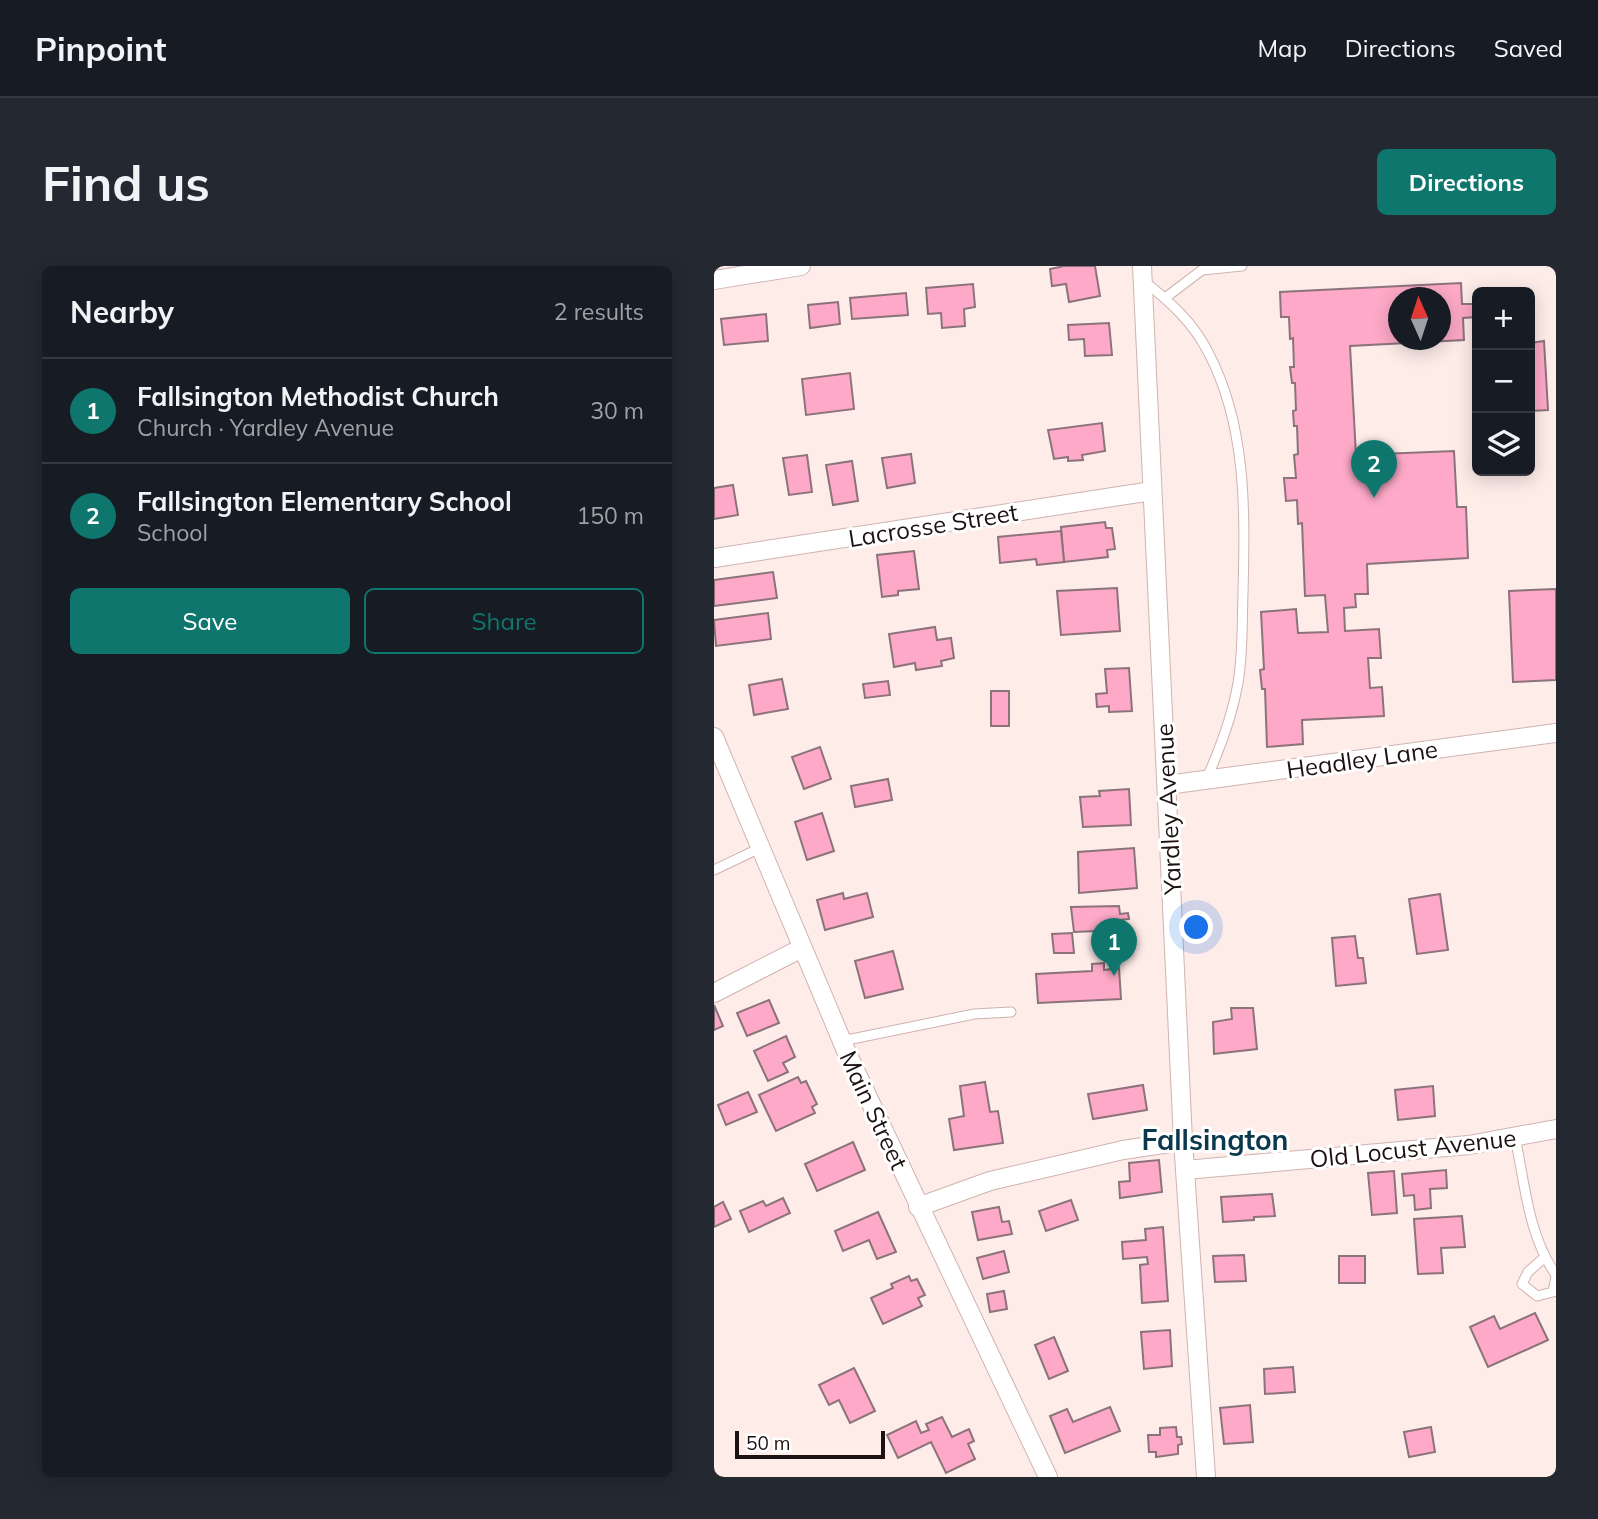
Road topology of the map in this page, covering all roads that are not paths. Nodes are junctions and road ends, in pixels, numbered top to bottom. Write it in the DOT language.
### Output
graph roads {
  1 [pos="801,266"];
  2 [pos="1242,266"];
  3 [pos="1143,273"];
  4 [pos="714,280"];
  5 [pos="1165,298"];
  6 [pos="1152,491"];
  7 [pos="714,558"];
  8 [pos="1556,733"];
  9 [pos="714,737"];
  10 [pos="1206,780"];
  11 [pos="1167,785"];
  12 [pos="760,848"];
  13 [pos="714,870"];
  14 [pos="802,948"];
  15 [pos="714,993"];
  16 [pos="1011,1012"];
  17 [pos="842,1041"];
  18 [pos="1556,1129"];
  19 [pos="1515,1138"];
  20 [pos="1183,1141"];
  21 [pos="1185,1170"];
  22 [pos="918,1207"];
  23 [pos="1544,1258"];
  24 [pos="1556,1276"];
  25 [pos="1048,1477"];
  26 [pos="1206,1477"];
  1 -- 4 [label="street"];
  2 -- 5 [label="lane"];
  3 -- 5 [label="lane"];
  3 -- 6 [label="street, Yardley Avenue"];
  5 -- 10 [label="lane"];
  6 -- 7 [label="street, Lacrosse Street"];
  6 -- 11 [label="street, Yardley Avenue"];
  8 -- 10 [label="street, Headley Lane"];
  9 -- 12 [label="street, Main Street"];
  10 -- 11 [label="street, Headley Lane"];
  11 -- 20 [label="street, Yardley Avenue"];
  12 -- 13 [label="lane"];
  12 -- 14 [label="street, Main Street"];
  14 -- 15 [label="street"];
  14 -- 17 [label="street, Main Street"];
  16 -- 17 [label="lane"];
  17 -- 22 [label="street, Main Street"];
  18 -- 19 [label="street, Old Locust Avenue"];
  19 -- 21 [label="street, Old Locust Avenue"];
  19 -- 23 [label="lane"];
  20 -- 21 [label="street, Yardley Avenue"];
  20 -- 22 [label="street"];
  21 -- 26 [label="street, Yardley Avenue"];
  22 -- 25 [label="street, Main Street"];
  23 -- 24 [label="lane"];
  23 -- 24 [label="lane"];
}
